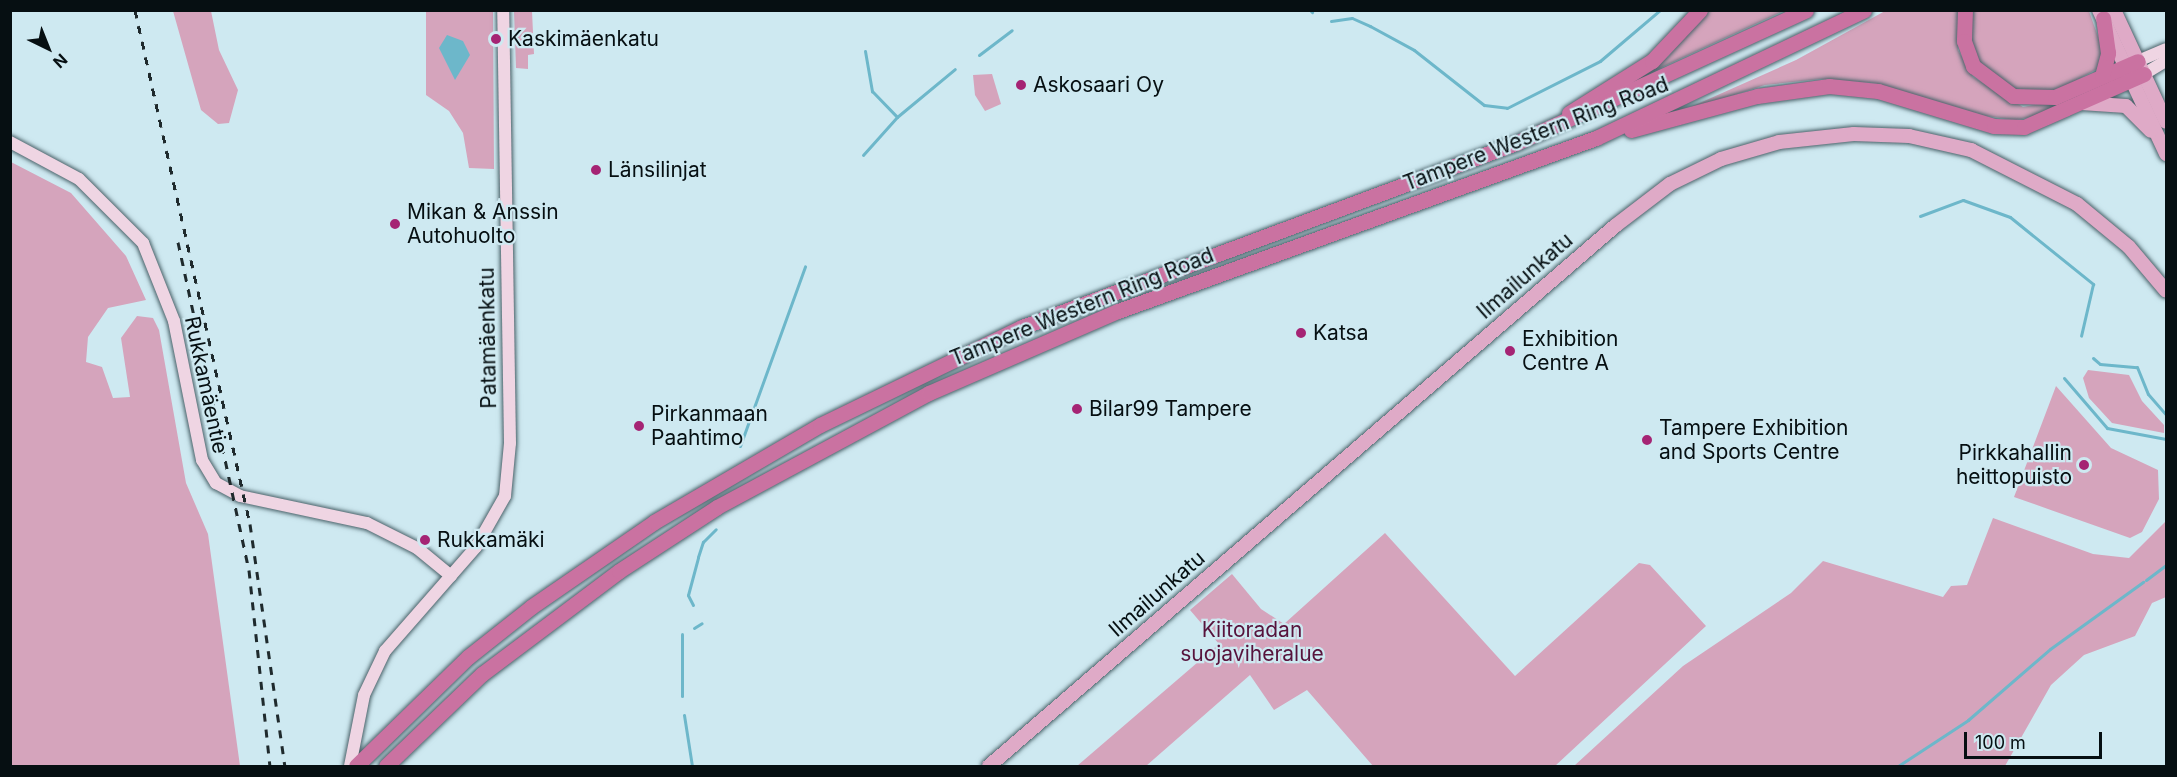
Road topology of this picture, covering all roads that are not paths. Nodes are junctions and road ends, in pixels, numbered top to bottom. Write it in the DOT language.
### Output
graph roads {
  1 [pos="503,10"];
  2 [pos="1700,10"];
  3 [pos="1806,10"];
  4 [pos="1864,10"];
  5 [pos="1965,10"];
  6 [pos="2105,13"];
  7 [pos="2166,49"];
  8 [pos="2166,61"];
  9 [pos="2136,70"];
  10 [pos="2102,76"];
  11 [pos="2081,103"];
  12 [pos="2166,122"];
  13 [pos="1596,138"];
  14 [pos="10,142"];
  15 [pos="1516,143"];
  16 [pos="2166,153"];
  17 [pos="2166,291"];
  18 [pos="451,576"];
  19 [pos="350,766"];
  20 [pos="356,766"];
  21 [pos="386,766"];
  22 [pos="989,766"];
  1 -- 18 [label="main road, Patamäenkatu"];
  2 -- 15 [label="highway"];
  3 -- 15 [label="highway, Tampere Western Ring Road"];
  4 -- 13 [label="highway, Tampere Western Ring Road"];
  5 -- 10 [label="highway"];
  6 -- 9 [label="main road"];
  6 -- 10 [label="highway"];
  7 -- 9 [label="main road"];
  8 -- 9 [label="main road"];
  9 -- 10 [label="highway"];
  9 -- 11 [label="highway"];
  9 -- 12 [label="main road"];
  9 -- 16 [label="main road"];
  11 -- 13 [label="highway"];
  11 -- 16 [label="main road"];
  13 -- 21 [label="highway, Tampere Western Ring Road"];
  14 -- 18 [label="main road, Rukkamäentie"];
  15 -- 20 [label="highway, Tampere Western Ring Road"];
  17 -- 22 [label="main road, Ilmailunkatu"];
  18 -- 19 [label="main road, Patamäenkatu"];
}
